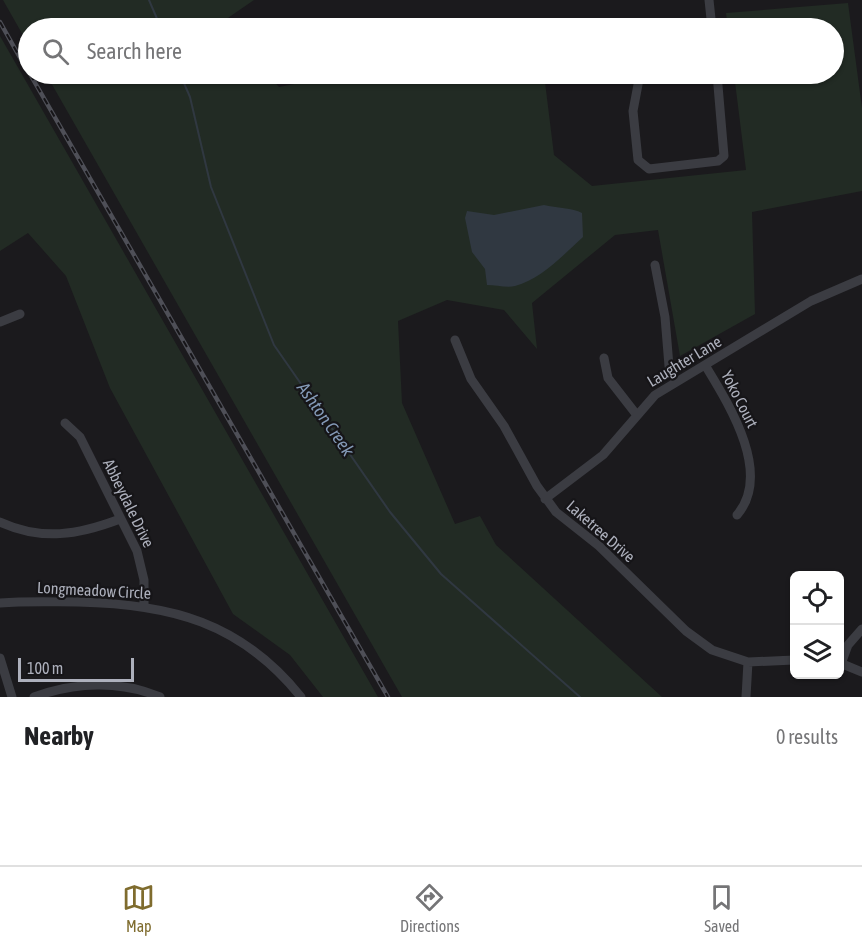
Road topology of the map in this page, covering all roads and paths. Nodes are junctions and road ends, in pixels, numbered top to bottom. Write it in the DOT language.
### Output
graph roads {
  1 [pos="709,0"];
  2 [pos="711,18"];
  3 [pos="638,84"];
  4 [pos="718,84"];
  5 [pos="655,265"];
  6 [pos="862,279"];
  7 [pos="20,314"];
  8 [pos="0,322"];
  9 [pos="455,340"];
  10 [pos="604,358"];
  11 [pos="705,365"];
  12 [pos="676,382"];
  13 [pos="636,414"];
  14 [pos="65,423"];
  15 [pos="545,499"];
  16 [pos="737,515"];
  17 [pos="120,519"];
  18 [pos="0,522"];
  19 [pos="0,603"];
  20 [pos="144,605"];
  21 [pos="862,629"];
  22 [pos="844,654"];
  23 [pos="0,658"];
  24 [pos="790,660"];
  25 [pos="748,662"];
  26 [pos="844,665"];
  27 [pos="862,672"];
  28 [pos="12,697"];
  29 [pos="34,697"];
  30 [pos="160,697"];
  31 [pos="301,697"];
  32 [pos="746,697"];
  1 -- 2 [label="street"];
  3 -- 4 [label="street"];
  5 -- 12 [label="street"];
  6 -- 11 [label="street, Laughter Lane"];
  7 -- 8 [label="street"];
  9 -- 15 [label="street, Laketree Drive"];
  10 -- 13 [label="street"];
  11 -- 12 [label="street, Laughter Lane"];
  11 -- 16 [label="street, Yoko Court"];
  12 -- 13 [label="street, Laughter Lane"];
  13 -- 15 [label="street, Laughter Lane"];
  14 -- 17 [label="street, Abbeydale Drive"];
  15 -- 25 [label="street, Laketree Drive"];
  17 -- 18 [label="street"];
  17 -- 20 [label="street, Abbeydale Drive"];
  19 -- 20 [label="street, Longmeadow Circle"];
  20 -- 31 [label="street, Longmeadow Circle"];
  21 -- 22 [label="street"];
  23 -- 28 [label="street"];
  24 -- 25 [label="street, Laketree Drive"];
  25 -- 32 [label="street"];
  26 -- 27 [label="street"];
  29 -- 30 [label="street"];
}
